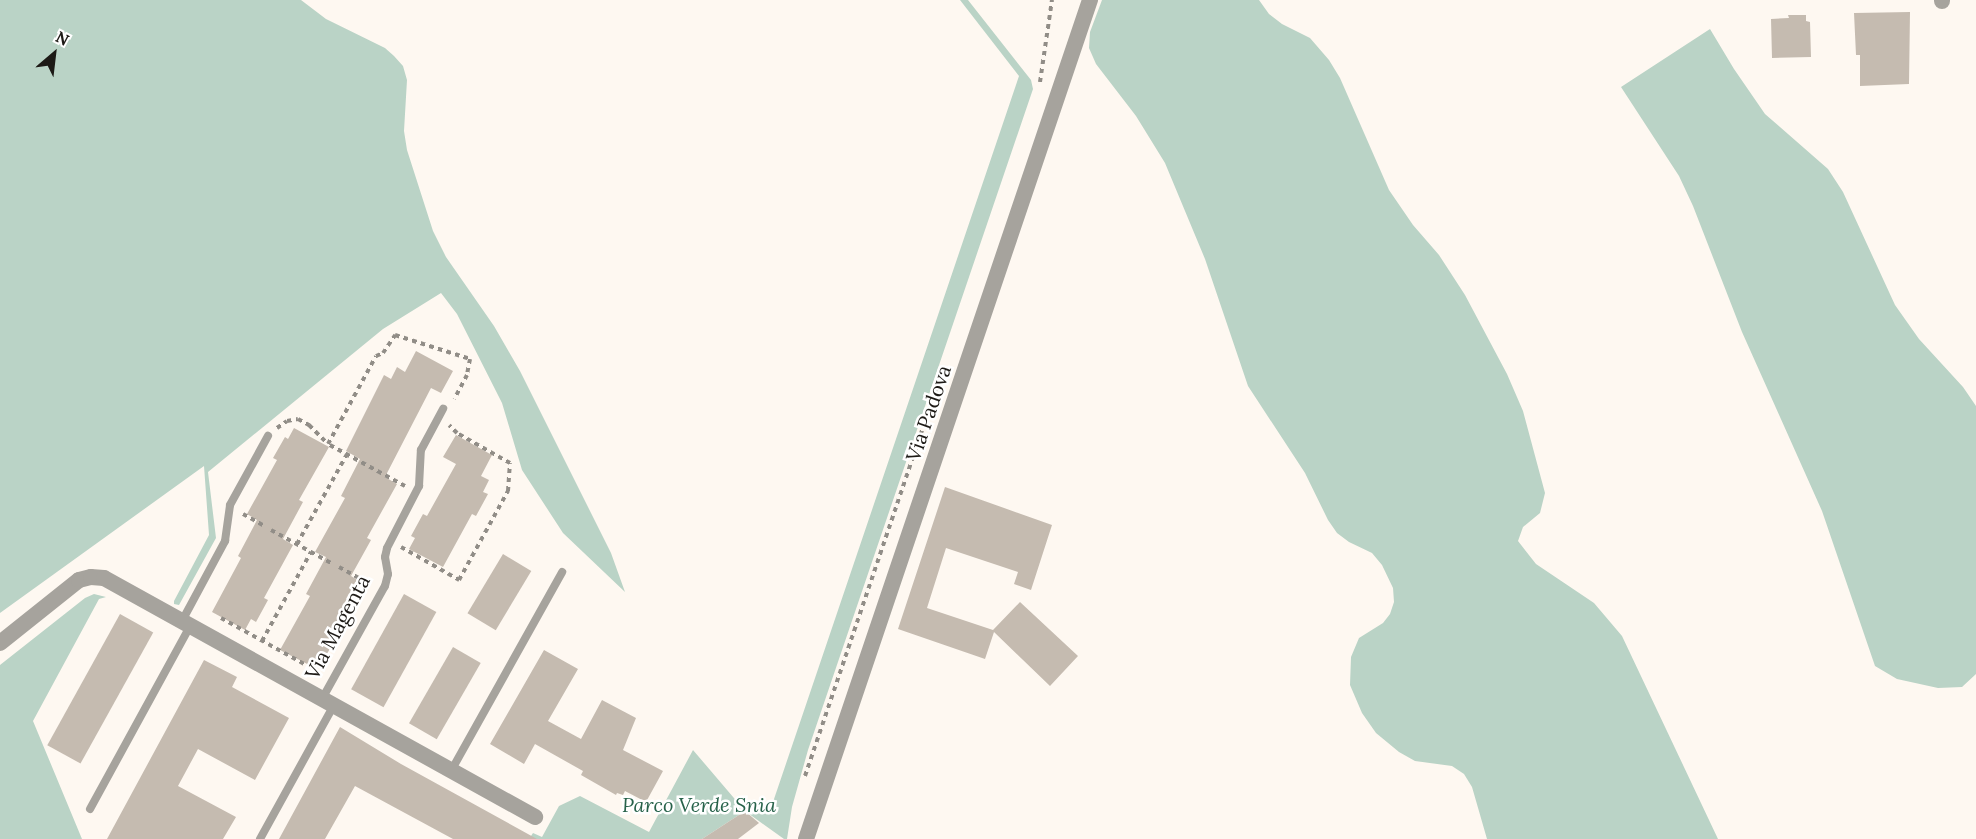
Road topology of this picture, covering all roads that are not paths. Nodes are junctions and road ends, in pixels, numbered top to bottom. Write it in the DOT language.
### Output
graph roads {
  1 [pos="1090,0"];
  2 [pos="443,409"];
  3 [pos="268,436"];
  4 [pos="562,572"];
  5 [pos="186,623"];
  6 [pos="0,643"];
  7 [pos="328,702"];
  8 [pos="451,771"];
  9 [pos="90,809"];
  10 [pos="535,817"];
  11 [pos="260,839"];
  12 [pos="806,839"];
  1 -- 12 [label="street, Via Padova"];
  2 -- 7 [label="lane, Via Magenta"];
  3 -- 5 [label="lane"];
  4 -- 8 [label="lane"];
  5 -- 6 [label="street, Via Magenta"];
  5 -- 7 [label="street, Via Magenta"];
  5 -- 9 [label="lane"];
  7 -- 8 [label="street, Via Magenta"];
  7 -- 11 [label="lane, Via Magenta"];
  8 -- 10 [label="street, Via Magenta"];
}
